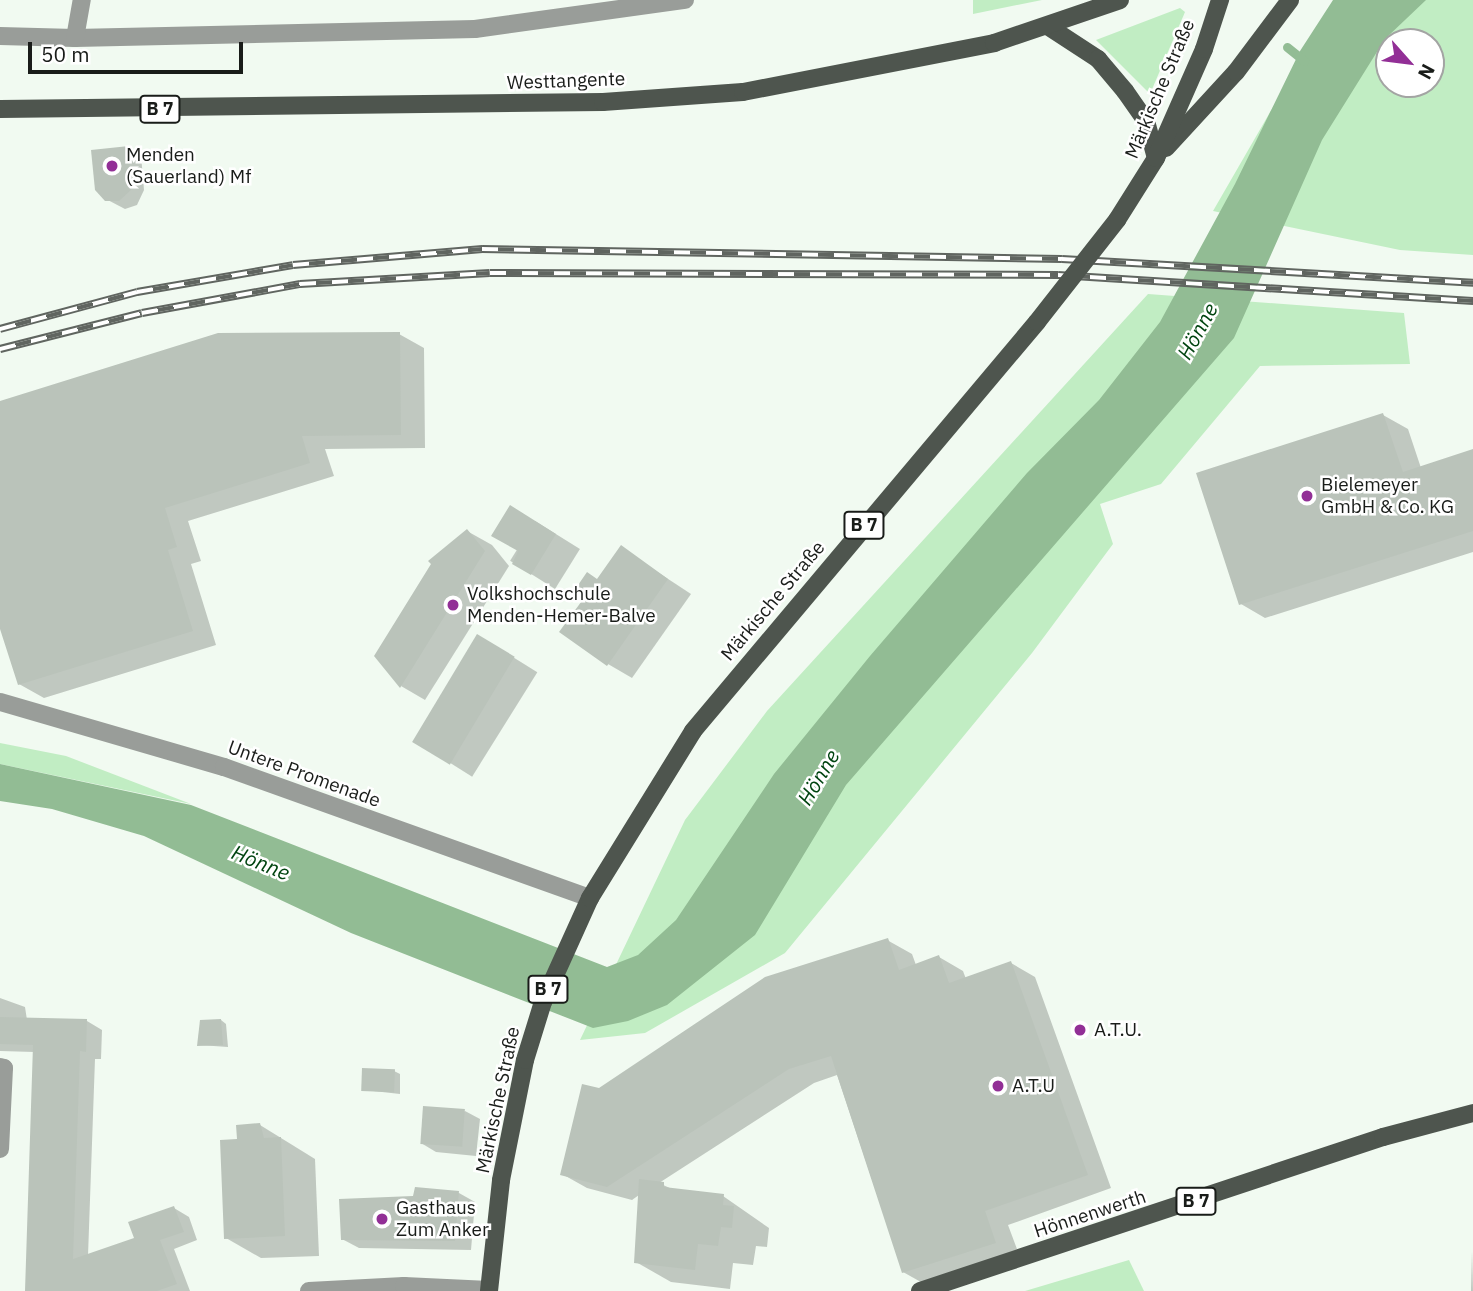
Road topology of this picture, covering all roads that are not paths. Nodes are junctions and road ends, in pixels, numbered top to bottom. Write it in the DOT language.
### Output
graph roads {
  1 [pos="82,0"];
  2 [pos="685,0"];
  3 [pos="1094,0"];
  4 [pos="1120,0"];
  5 [pos="1220,0"];
  6 [pos="1290,0"];
  7 [pos="1049,27"];
  8 [pos="0,36"];
  9 [pos="75,38"];
  10 [pos="0,109"];
  11 [pos="1156,158"];
  12 [pos="0,702"];
  13 [pos="590,898"];
  14 [pos="0,1068"];
  15 [pos="1473,1113"];
  16 [pos="0,1149"];
  17 [pos="309,1291"];
  18 [pos="491,1291"];
  19 [pos="920,1291"];
  1 -- 9 [label="street"];
  2 -- 9 [label="street"];
  3 -- 7 [label="main road"];
  4 -- 7 [label="main road, Westtangente / B 7"];
  5 -- 11 [label="main road, Märkische Straße / B 7"];
  6 -- 11 [label="main road"];
  7 -- 10 [label="main road, Westtangente / B 7"];
  7 -- 11 [label="main road"];
  8 -- 9 [label="street"];
  11 -- 13 [label="main road, Märkische Straße / B 7, bridge"];
  12 -- 13 [label="street, Untere Promenade"];
  13 -- 18 [label="main road, Märkische Straße / B 7"];
  14 -- 16 [label="street"];
  15 -- 19 [label="main road, Hönnenwerth / B 7"];
  17 -- 18 [label="street"];
}
